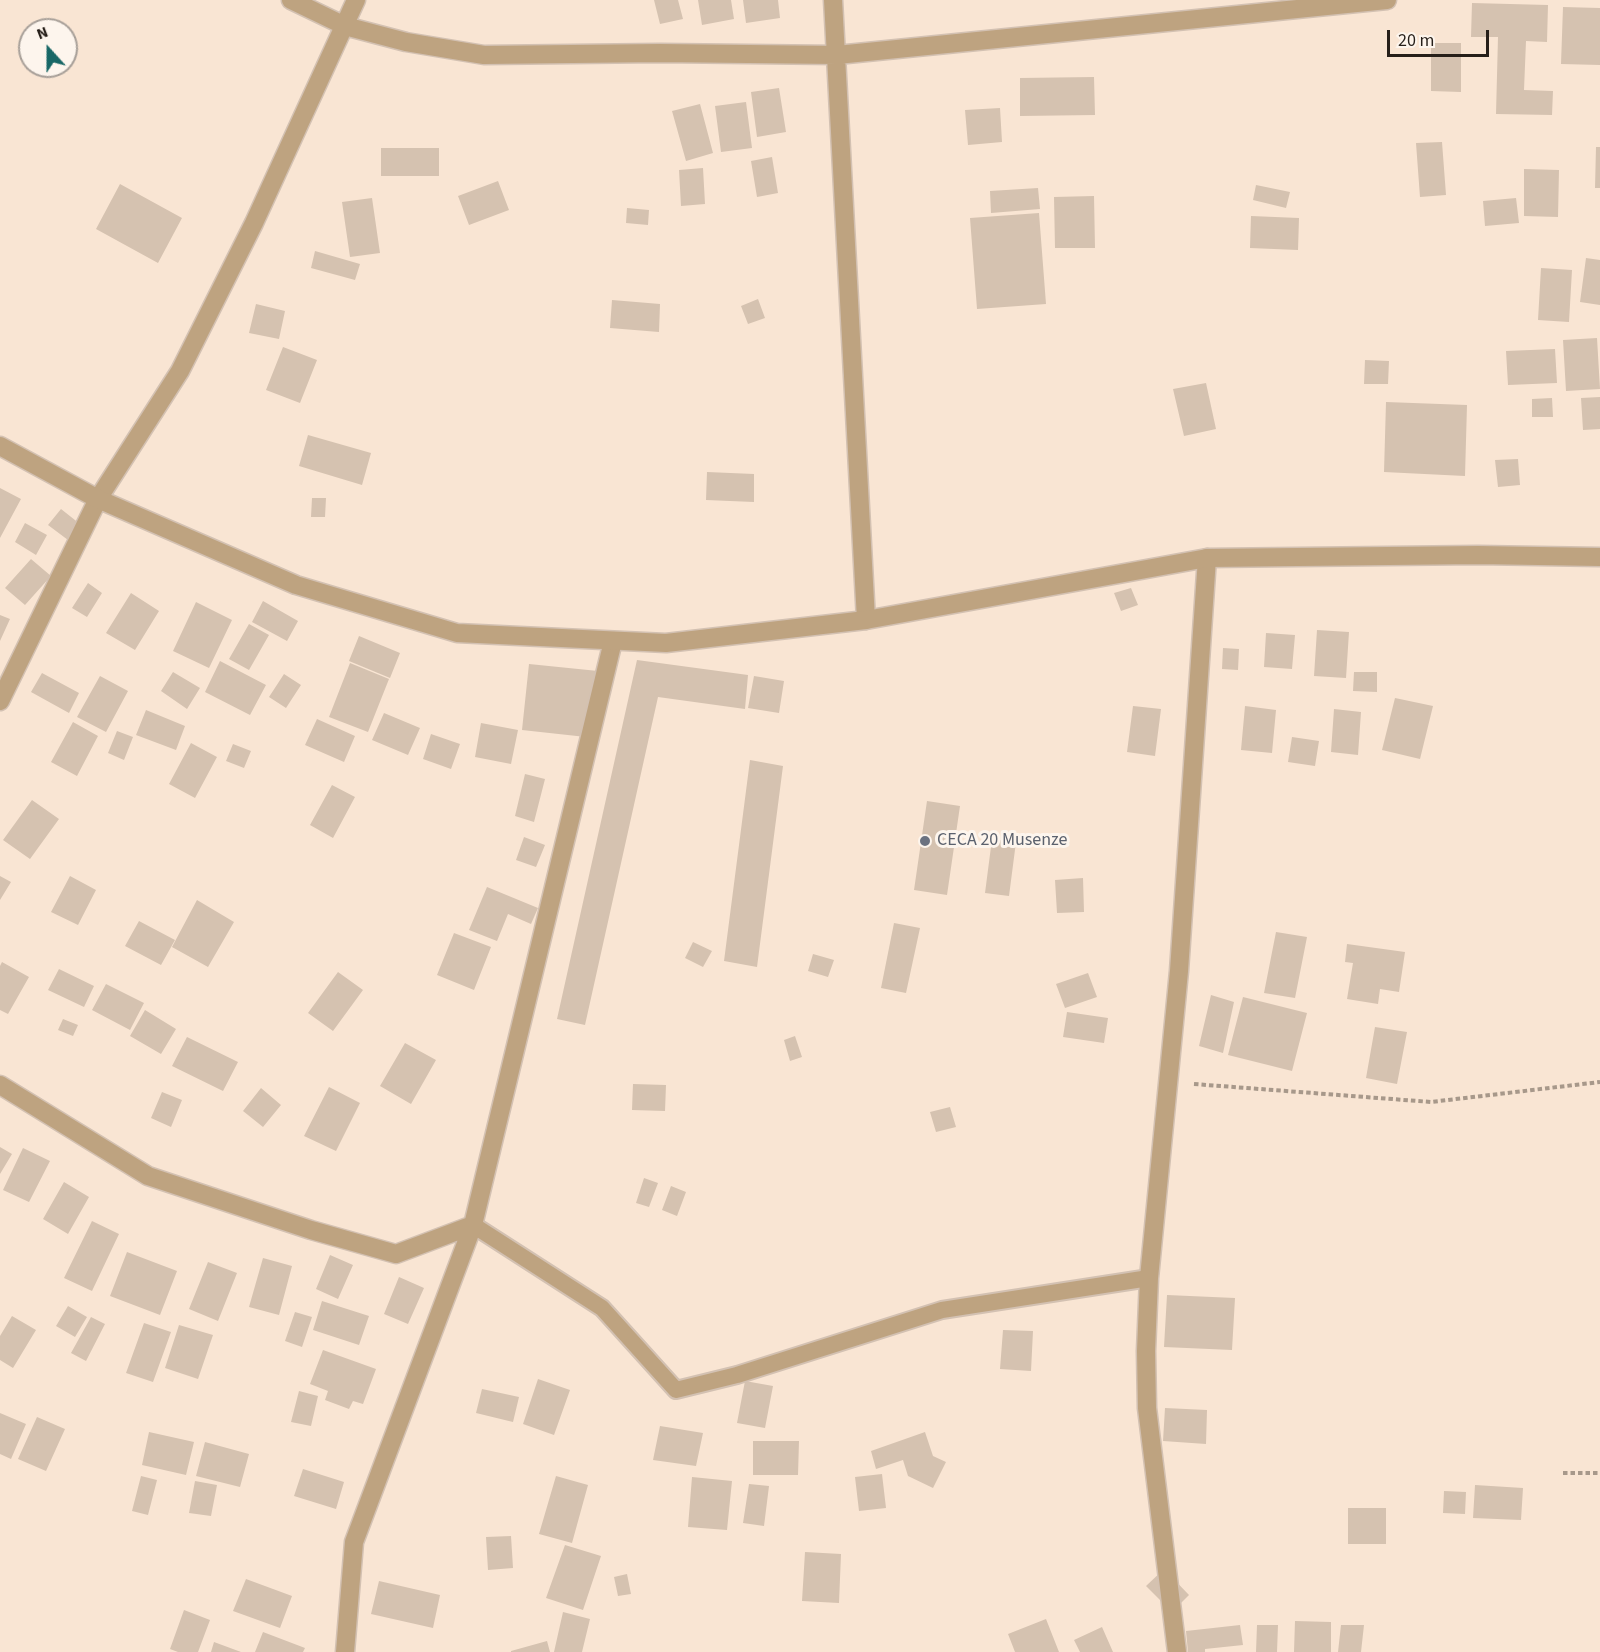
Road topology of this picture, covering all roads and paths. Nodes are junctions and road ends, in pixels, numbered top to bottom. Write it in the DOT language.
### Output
graph roads {
  1 [pos="291,0"];
  2 [pos="356,0"];
  3 [pos="833,0"];
  4 [pos="1387,0"];
  5 [pos="345,26"];
  6 [pos="837,55"];
  7 [pos="0,446"];
  8 [pos="98,499"];
  9 [pos="1207,558"];
  10 [pos="1600,558"];
  11 [pos="866,620"];
  12 [pos="613,641"];
  13 [pos="0,701"];
  14 [pos="1169,1082"];
  15 [pos="1600,1082"];
  16 [pos="0,1085"];
  17 [pos="473,1225"];
  18 [pos="1149,1278"];
  19 [pos="1563,1473"];
  20 [pos="1600,1473"];
  21 [pos="345,1652"];
  22 [pos="1177,1652"];
  1 -- 5 [label="street"];
  2 -- 5 [label="street"];
  3 -- 6 [label="street"];
  4 -- 6 [label="street"];
  5 -- 6 [label="street"];
  5 -- 8 [label="street"];
  6 -- 11 [label="street"];
  7 -- 8 [label="street"];
  8 -- 12 [label="street"];
  8 -- 13 [label="street"];
  9 -- 10 [label="street"];
  9 -- 11 [label="street"];
  9 -- 14 [label="street"];
  11 -- 12 [label="street"];
  12 -- 17 [label="street"];
  14 -- 15 [label="path"];
  14 -- 18 [label="street"];
  16 -- 17 [label="street"];
  17 -- 18 [label="lane"];
  17 -- 21 [label="street"];
  18 -- 22 [label="street"];
  19 -- 20 [label="path"];
}
